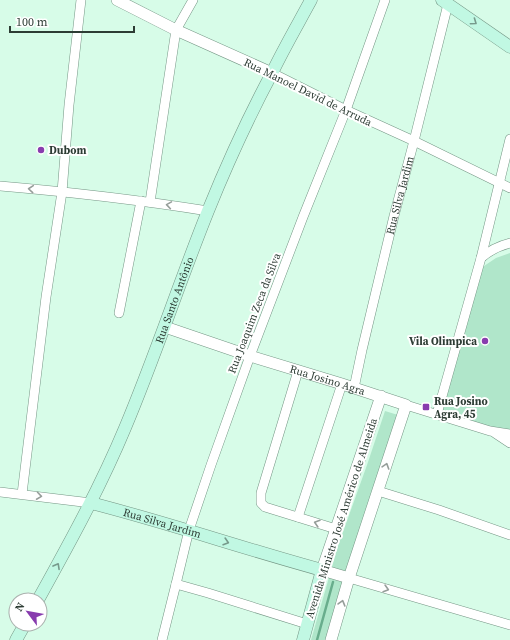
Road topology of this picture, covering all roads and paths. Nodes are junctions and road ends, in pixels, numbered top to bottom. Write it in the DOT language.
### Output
graph roads {
  1 [pos="82,0"];
  2 [pos="117,0"];
  3 [pos="193,0"];
  4 [pos="311,0"];
  5 [pos="385,0"];
  6 [pos="445,2"];
  7 [pos="176,30"];
  8 [pos="510,47"];
  9 [pos="272,73"];
  10 [pos="346,110"];
  11 [pos="510,139"];
  12 [pos="414,141"];
  13 [pos="500,183"];
  14 [pos="0,186"];
  15 [pos="510,188"];
  16 [pos="62,192"];
  17 [pos="145,202"];
  18 [pos="208,211"];
  19 [pos="510,243"];
  20 [pos="481,258"];
  21 [pos="119,313"];
  22 [pos="165,327"];
  23 [pos="250,356"];
  24 [pos="298,371"];
  25 [pos="342,384"];
  26 [pos="354,388"];
  27 [pos="381,396"];
  28 [pos="406,405"];
  29 [pos="437,414"];
  30 [pos="490,431"];
  31 [pos="510,434"];
  32 [pos="510,442"];
  33 [pos="378,491"];
  34 [pos="0,492"];
  35 [pos="22,494"];
  36 [pos="91,503"];
  37 [pos="298,517"];
  38 [pos="336,529"];
  39 [pos="189,530"];
  40 [pos="510,535"];
  41 [pos="324,571"];
  42 [pos="347,578"];
  43 [pos="176,584"];
  44 [pos="42,592"];
  45 [pos="307,624"];
  46 [pos="510,625"];
  47 [pos="162,640"];
  48 [pos="303,640"];
  49 [pos="331,640"];
  1 -- 16 [label="street"];
  2 -- 7 [label="street, Rua Manoel David de Arruda"];
  3 -- 7 [label="street"];
  4 -- 9 [label="main road, Rua Santo Antônio"];
  5 -- 10 [label="street, Rua Joaquim Zeca da Silva"];
  6 -- 8 [label="main road, one-way"];
  6 -- 12 [label="street, Rua Silva Jardim"];
  7 -- 9 [label="street, Rua Manoel David de Arruda"];
  7 -- 17 [label="street"];
  9 -- 10 [label="street, Rua Manoel David de Arruda"];
  9 -- 18 [label="main road, Rua Santo Antônio"];
  10 -- 12 [label="street, Rua Manoel David de Arruda"];
  10 -- 23 [label="street, Rua Joaquim Zeca da Silva"];
  11 -- 13 [label="street"];
  12 -- 13 [label="street, Rua Manoel David de Arruda"];
  12 -- 26 [label="street, Rua Silva Jardim"];
  13 -- 15 [label="street, Rua Manoel David de Arruda"];
  13 -- 20 [label="street"];
  16 -- 14 [label="street, one-way"];
  16 -- 17 [label="street"];
  16 -- 35 [label="street"];
  18 -- 17 [label="street, one-way"];
  17 -- 21 [label="street"];
  18 -- 22 [label="main road, Rua Santo Antônio"];
  19 -- 20 [label="street"];
  20 -- 29 [label="street"];
  22 -- 23 [label="street, Rua Josino Agra"];
  22 -- 36 [label="main road, Rua Santo Antônio"];
  23 -- 24 [label="street, Rua Josino Agra"];
  23 -- 39 [label="street, Rua Joaquim Zeca da Silva"];
  24 -- 25 [label="street, Rua Josino Agra"];
  24 -- 37 [label="street"];
  25 -- 26 [label="street, Rua Josino Agra"];
  25 -- 37 [label="street"];
  26 -- 27 [label="street, Rua Josino Agra"];
  27 -- 28 [label="street, Rua Josino Agra"];
  27 -- 38 [label="street, Avenida Ministro José Américo de Almeida"];
  28 -- 29 [label="street, Rua Josino Agra"];
  33 -- 28 [label="street, one-way"];
  29 -- 30 [label="street, Rua Josino Agra"];
  30 -- 31 [label="street, Rua Josino Agra"];
  30 -- 32 [label="street, Rua Josino Agra"];
  33 -- 40 [label="street"];
  33 -- 42 [label="street"];
  34 -- 35 [label="street, Rua Silva Jardim"];
  35 -- 36 [label="street, Rua Silva Jardim, one-way"];
  36 -- 39 [label="main road, Rua Silva Jardim"];
  44 -- 36 [label="main road, Rua Santo Antônio, one-way"];
  38 -- 37 [label="street, one-way"];
  38 -- 41 [label="street, Avenida Ministro José Américo de Almeida"];
  39 -- 41 [label="main road, Rua Silva Jardim, one-way"];
  39 -- 43 [label="street, Rua Joaquim Zeca da Silva"];
  41 -- 42 [label="street"];
  41 -- 45 [label="main road, Avenida Ministro José Américo de Almeida"];
  42 -- 46 [label="street, one-way"];
  49 -- 42 [label="street, one-way"];
  43 -- 45 [label="street"];
  43 -- 47 [label="street, Rua Joaquim Zeca da Silva"];
  45 -- 48 [label="main road, Avenida Ministro José Américo de Almeida"];
}
